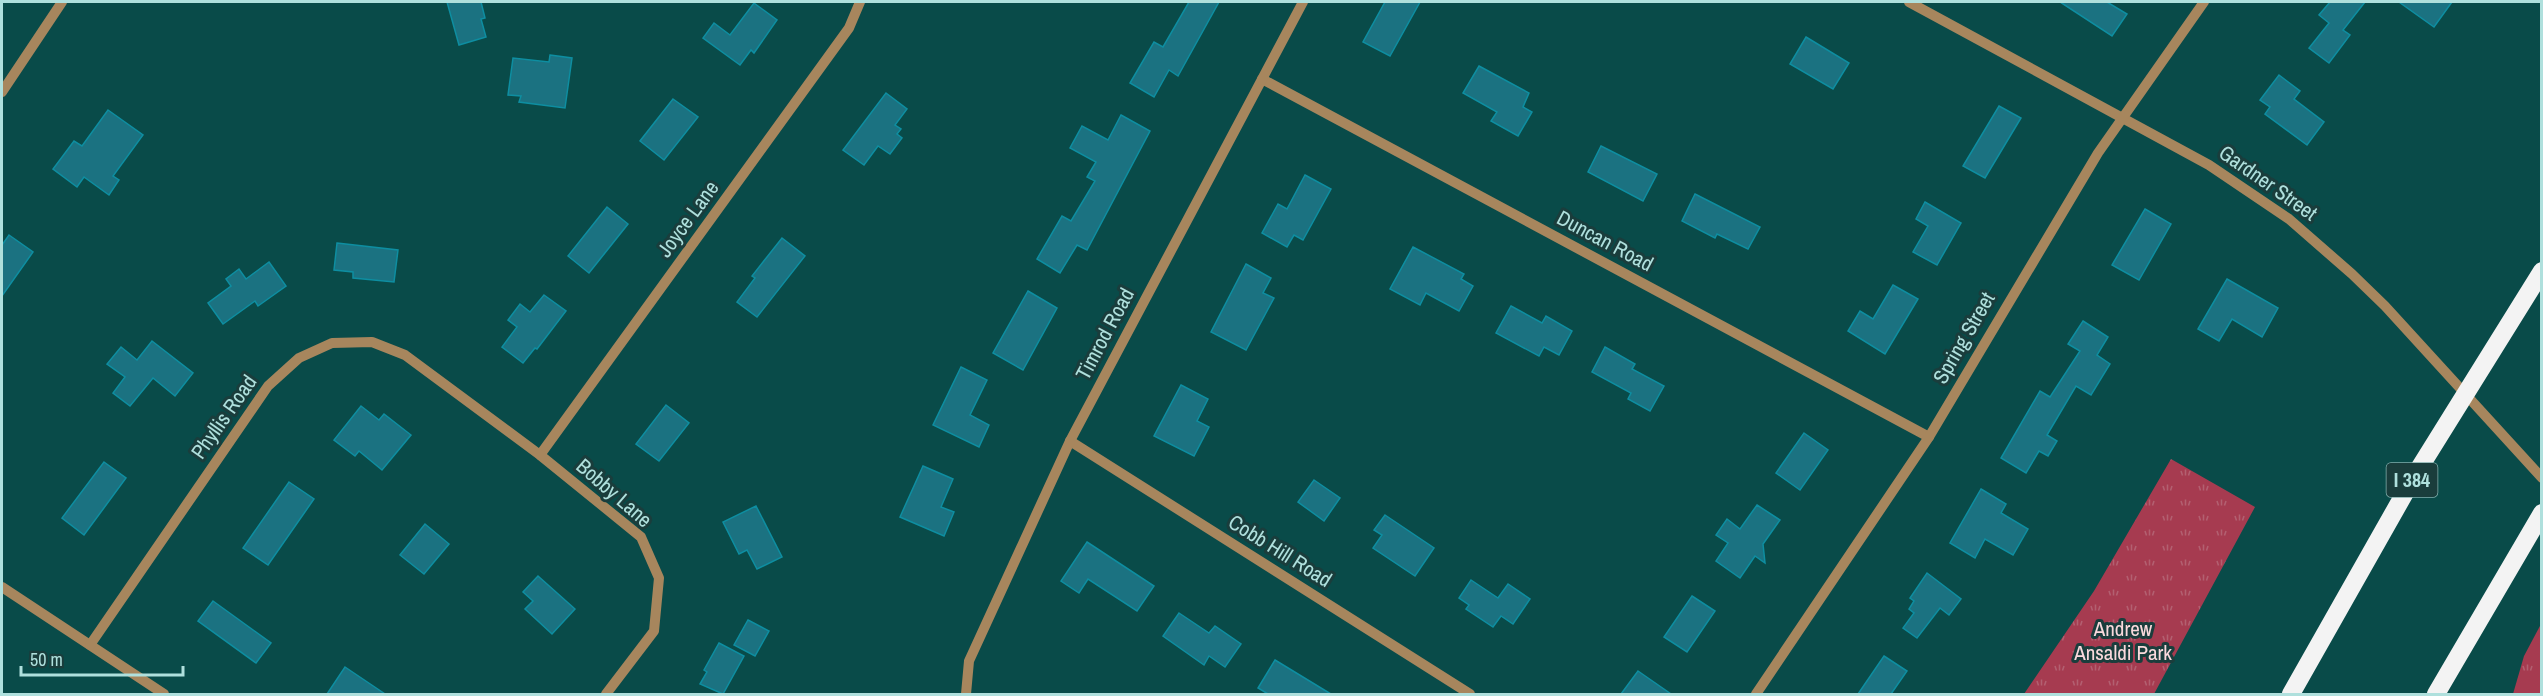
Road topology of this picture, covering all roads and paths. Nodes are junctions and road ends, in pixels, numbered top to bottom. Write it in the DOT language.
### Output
graph roads {
  1 [pos="62,2"];
  2 [pos="860,2"];
  3 [pos="1303,2"];
  4 [pos="1909,2"];
  5 [pos="2204,2"];
  6 [pos="1263,79"];
  7 [pos="2,92"];
  8 [pos="2122,117"];
  9 [pos="2541,271"];
  10 [pos="1929,437"];
  11 [pos="1070,441"];
  12 [pos="540,454"];
  13 [pos="2541,478"];
  14 [pos="2541,513"];
  15 [pos="2,587"];
  16 [pos="90,645"];
  17 [pos="164,694"];
  18 [pos="606,694"];
  19 [pos="966,694"];
  20 [pos="1470,694"];
  21 [pos="1756,694"];
  22 [pos="2291,694"];
  23 [pos="2436,694"];
  1 -- 7 [label="street"];
  2 -- 12 [label="street, Joyce Lane"];
  3 -- 6 [label="street, Timrod Road"];
  4 -- 8 [label="street, Gardner Street"];
  5 -- 8 [label="street, Spring Street"];
  6 -- 10 [label="street, Duncan Road"];
  6 -- 11 [label="street, Timrod Road"];
  8 -- 10 [label="street, Spring Street"];
  8 -- 13 [label="street, Gardner Street"];
  9 -- 22 [label="highway, I 384"];
  10 -- 21 [label="street, Spring Street"];
  11 -- 19 [label="street, Timrod Road"];
  11 -- 20 [label="street, Cobb Hill Road"];
  12 -- 16 [label="street, Phyllis Road"];
  12 -- 18 [label="street, Bobby Lane"];
  14 -- 23 [label="highway"];
  15 -- 16 [label="street"];
  16 -- 17 [label="street"];
}
